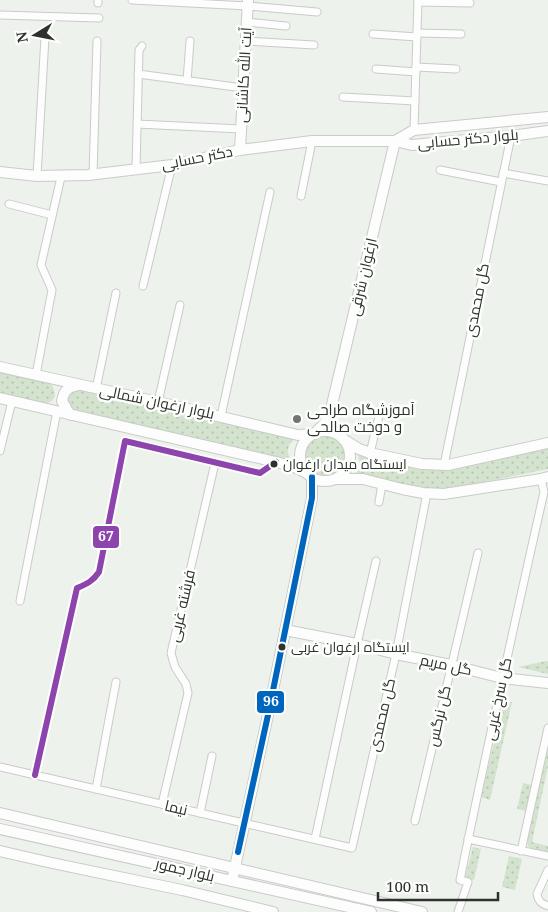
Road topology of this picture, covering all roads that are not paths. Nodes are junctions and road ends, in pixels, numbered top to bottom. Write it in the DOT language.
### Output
graph roads {
  1 [pos="132,0"];
  2 [pos="418,1"];
  3 [pos="248,3"];
  4 [pos="470,3"];
  5 [pos="317,12"];
  6 [pos="0,15"];
  7 [pos="99,18"];
  8 [pos="247,22"];
  9 [pos="286,26"];
  10 [pos="373,34"];
  11 [pos="461,34"];
  12 [pos="417,35"];
  13 [pos="45,37"];
  14 [pos="97,41"];
  15 [pos="190,41"];
  16 [pos="246,41"];
  17 [pos="314,45"];
  18 [pos="142,46"];
  19 [pos="456,68"];
  20 [pos="376,69"];
  21 [pos="416,69"];
  22 [pos="138,74"];
  23 [pos="187,81"];
  24 [pos="244,88"];
  25 [pos="343,97"];
  26 [pos="415,101"];
  27 [pos="548,117"];
  28 [pos="137,124"];
  29 [pos="241,129"];
  30 [pos="414,130"];
  31 [pos="548,131"];
  32 [pos="510,136"];
  33 [pos="395,140"];
  34 [pos="312,141"];
  35 [pos="240,150"];
  36 [pos="172,164"];
  37 [pos="136,169"];
  38 [pos="440,170"];
  39 [pos="0,172"];
  40 [pos="503,173"];
  41 [pos="93,175"];
  42 [pos="37,176"];
  43 [pos="60,176"];
  44 [pos="548,181"];
  45 [pos="501,182"];
  46 [pos="270,192"];
  47 [pos="300,196"];
  48 [pos="9,204"];
  49 [pos="52,215"];
  50 [pos="143,286"];
  51 [pos="116,293"];
  52 [pos="180,305"];
  53 [pos="0,367"];
  54 [pos="36,375"];
  55 [pos="55,380"];
  56 [pos="79,385"];
  57 [pos="96,389"];
  58 [pos="0,398"];
  59 [pos="12,401"];
  60 [pos="158,402"];
  61 [pos="381,408"];
  62 [pos="46,409"];
  63 [pos="57,411"];
  64 [pos="330,413"];
  65 [pos="72,414"];
  66 [pos="221,416"];
  67 [pos="315,433"];
  68 [pos="340,436"];
  69 [pos="548,442"];
  70 [pos="0,451"];
  71 [pos="370,454"];
  72 [pos="276,462"];
  73 [pos="215,463"];
  74 [pos="444,465"];
  75 [pos="309,475"];
  76 [pos="545,478"];
  77 [pos="332,480"];
  78 [pos="382,484"];
  79 [pos="427,493"];
  80 [pos="312,498"];
  81 [pos="378,502"];
  82 [pos="478,553"];
  83 [pos="376,562"];
  84 [pos="20,601"];
  85 [pos="285,630"];
  86 [pos="357,644"];
  87 [pos="396,654"];
  88 [pos="451,665"];
  89 [pos="502,678"];
  90 [pos="116,682"];
  91 [pos="548,684"];
  92 [pos="548,728"];
  93 [pos="212,756"];
  94 [pos="0,768"];
  95 [pos="34,775"];
  96 [pos="96,790"];
  97 [pos="162,804"];
  98 [pos="0,813"];
  99 [pos="200,813"];
  100 [pos="415,821"];
  101 [pos="244,823"];
  102 [pos="0,829"];
  103 [pos="468,839"];
  104 [pos="315,840"];
  105 [pos="352,848"];
  106 [pos="0,851"];
  107 [pos="521,851"];
  108 [pos="548,856"];
  109 [pos="235,868"];
  110 [pos="548,870"];
  111 [pos="232,880"];
  112 [pos="548,906"];
  113 [pos="273,912"];
  114 [pos="371,912"];
  115 [pos="422,912"];
  116 [pos="458,912"];
  1 -- 3 [label="street"];
  2 -- 4 [label="street"];
  2 -- 12 [label="street"];
  3 -- 5 [label="street"];
  3 -- 8 [label="street, آیت الله کاشانی"];
  6 -- 7 [label="street"];
  8 -- 9 [label="street"];
  8 -- 16 [label="street, آیت الله کاشانی"];
  10 -- 12 [label="street"];
  11 -- 12 [label="street"];
  12 -- 21 [label="street"];
  13 -- 42 [label="street"];
  14 -- 41 [label="street"];
  15 -- 23 [label="street"];
  16 -- 17 [label="street"];
  16 -- 24 [label="street, آیت الله کاشانی"];
  18 -- 22 [label="street"];
  19 -- 21 [label="street"];
  20 -- 21 [label="street"];
  21 -- 26 [label="street"];
  22 -- 23 [label="street"];
  22 -- 28 [label="street"];
  23 -- 24 [label="street"];
  24 -- 29 [label="street, آیت الله کاشانی"];
  25 -- 26 [label="street"];
  26 -- 30 [label="street"];
  27 -- 30 [label="street, بلوار دکتر حسابی"];
  28 -- 29 [label="street"];
  28 -- 37 [label="street"];
  29 -- 35 [label="street, آیت الله کاشانی"];
  30 -- 33 [label="street, بلوار دکتر حسابی"];
  31 -- 32 [label="street, بلوار دکتر حسابی"];
  32 -- 33 [label="street, بلوار دکتر حسابی"];
  32 -- 40 [label="street, گل محمدی"];
  33 -- 34 [label="street, دکتر حسابی"];
  33 -- 64 [label="street, ارغوان شرقی"];
  34 -- 35 [label="street, دکتر حسابی"];
  34 -- 47 [label="street"];
  35 -- 36 [label="street, دکتر حسابی"];
  36 -- 37 [label="street, دکتر حسابی"];
  36 -- 50 [label="street"];
  37 -- 41 [label="street, دکتر حسابی"];
  38 -- 45 [label="street"];
  39 -- 42 [label="street, دکتر حسابی"];
  40 -- 44 [label="street"];
  40 -- 45 [label="street, گل محمدی"];
  41 -- 43 [label="street, دکتر حسابی"];
  42 -- 43 [label="street, دکتر حسابی"];
  43 -- 49 [label="street"];
  45 -- 74 [label="street, گل محمدی"];
  46 -- 66 [label="street"];
  48 -- 49 [label="street"];
  49 -- 54 [label="street"];
  51 -- 57 [label="street"];
  52 -- 60 [label="street"];
  53 -- 54 [label="street, بلوار ارغوان شمالی"];
  54 -- 55 [label="street, بلوار ارغوان شمالی"];
  55 -- 56 [label="street, بلوار ارغوان شمالی"];
  55 -- 62 [label="street"];
  56 -- 57 [label="street, بلوار ارغوان شمالی"];
  56 -- 65 [label="street"];
  57 -- 60 [label="street, بلوار ارغوان شمالی"];
  58 -- 59 [label="street, بلوار ارغوان شمالی"];
  59 -- 62 [label="street, بلوار ارغوان شمالی"];
  59 -- 70 [label="street"];
  60 -- 66 [label="street, بلوار ارغوان شمالی"];
  61 -- 71 [label="street"];
  62 -- 63 [label="street, بلوار ارغوان شمالی"];
  63 -- 65 [label="street, بلوار ارغوان شمالی"];
  63 -- 84 [label="street"];
  64 -- 67 [label="street"];
  64 -- 68 [label="street"];
  65 -- 72 [label="street, بلوار ارغوان شمالی"];
  66 -- 67 [label="street, بلوار ارغوان شمالی"];
  67 -- 68 [label="street"];
  67 -- 75 [label="street"];
  68 -- 71 [label="street"];
  68 -- 77 [label="street"];
  69 -- 74 [label="street"];
  71 -- 74 [label="street"];
  72 -- 73 [label="street"];
  72 -- 75 [label="street, بلوار ارغوان شمالی"];
  73 -- 95 [label="street"];
  73 -- 97 [label="street, فرشته غربی"];
  75 -- 77 [label="street"];
  75 -- 80 [label="street"];
  76 -- 79 [label="street"];
  76 -- 89 [label="street, گل سرخ غربی"];
  77 -- 78 [label="street"];
  77 -- 80 [label="street"];
  78 -- 79 [label="street"];
  78 -- 81 [label="street"];
  79 -- 87 [label="street, گل محمدی"];
  80 -- 85 [label="street"];
  82 -- 88 [label="street, گل نرگس"];
  83 -- 86 [label="street"];
  85 -- 86 [label="street, گل مریم"];
  85 -- 101 [label="street"];
  86 -- 87 [label="street, گل مریم"];
  86 -- 104 [label="street"];
  87 -- 88 [label="street, گل مریم"];
  87 -- 105 [label="street, گل محمدی"];
  88 -- 89 [label="street, گل مریم"];
  88 -- 100 [label="street, گل نرگس"];
  89 -- 91 [label="street, گل مریم"];
  89 -- 103 [label="street, گل سرخ غربی"];
  90 -- 96 [label="street"];
  92 -- 107 [label="street"];
  93 -- 99 [label="street"];
  94 -- 95 [label="street, نیما"];
  95 -- 96 [label="street, نیما"];
  96 -- 97 [label="street, نیما"];
  97 -- 99 [label="street, نیما"];
  98 -- 109 [label="street"];
  99 -- 101 [label="street, نیما"];
  101 -- 104 [label="street, نیما"];
  101 -- 109 [label="street"];
  102 -- 111 [label="street, بلوار جمور"];
  103 -- 107 [label="street"];
  103 -- 116 [label="street, گل سرخ غربی"];
  104 -- 105 [label="street, نیما"];
  106 -- 113 [label="street, بلوار جمور"];
  107 -- 108 [label="street"];
  109 -- 111 [label="street"];
  109 -- 115 [label="street"];
  110 -- 112 [label="street"];
  111 -- 114 [label="street, بلوار جمور"];
}
